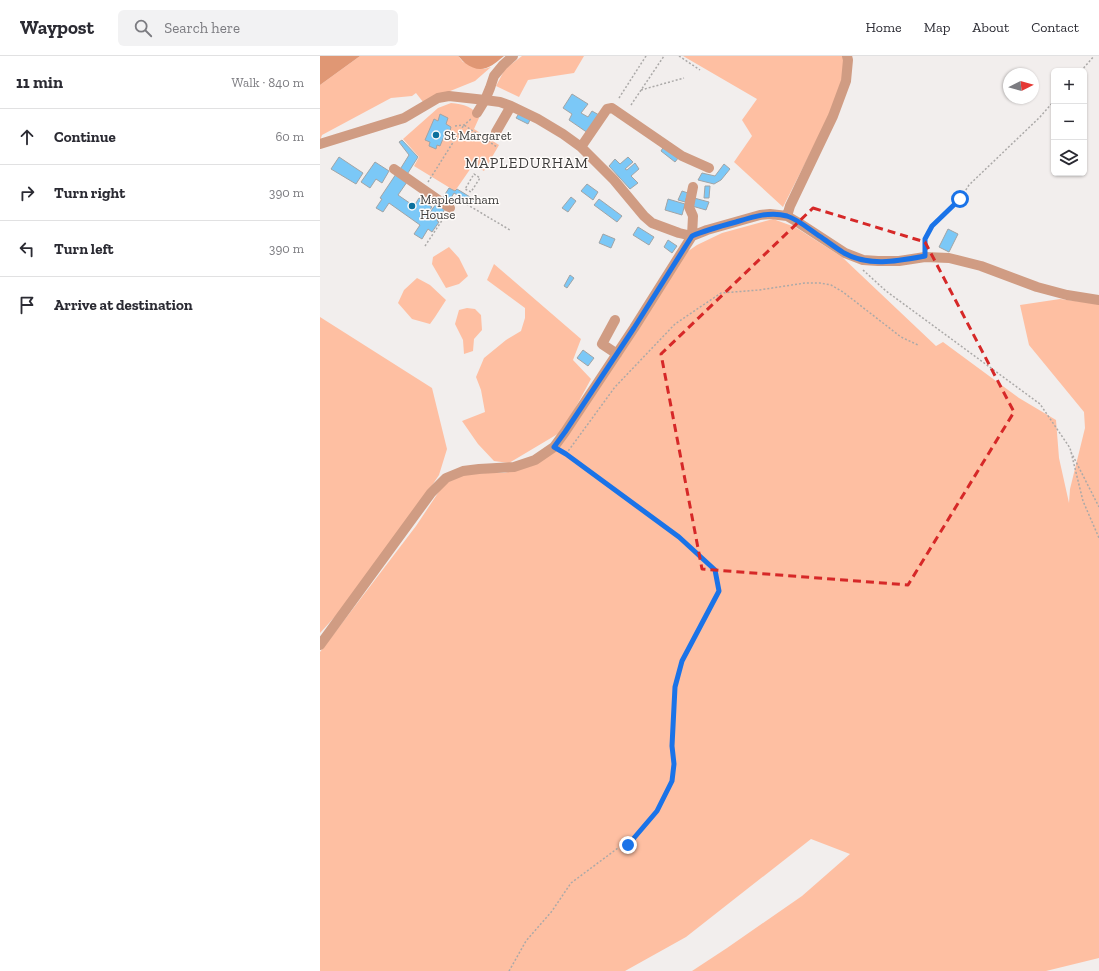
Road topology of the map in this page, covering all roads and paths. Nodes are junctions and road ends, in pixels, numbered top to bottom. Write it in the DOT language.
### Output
graph roads {
  1 [pos="513,56"];
  2 [pos="646,56"];
  3 [pos="664,56"];
  4 [pos="679,56"];
  5 [pos="847,56"];
  6 [pos="1094,56"];
  7 [pos="1084,68"];
  8 [pos="700,70"];
  9 [pos="684,78"];
  10 [pos="641,90"];
  11 [pos="619,98"];
  12 [pos="485,100"];
  13 [pos="1051,104"];
  14 [pos="631,105"];
  15 [pos="511,106"];
  16 [pos="477,113"];
  17 [pos="464,125"];
  18 [pos="455,126"];
  19 [pos="496,132"];
  20 [pos="320,144"];
  21 [pos="497,147"];
  22 [pos="581,147"];
  23 [pos="709,168"];
  24 [pos="394,170"];
  25 [pos="480,178"];
  26 [pos="694,187"];
  27 [pos="423,190"];
  28 [pos="450,208"];
  29 [pos="787,216"];
  30 [pos="510,230"];
  31 [pos="692,236"];
  32 [pos="425,246"];
  33 [pos="925,256"];
  34 [pos="863,270"];
  35 [pos="1099,300"];
  36 [pos="615,320"];
  37 [pos="918,345"];
  38 [pos="617,354"];
  39 [pos="554,447"];
  40 [pos="1070,448"];
  41 [pos="566,454"];
  42 [pos="1099,507"];
  43 [pos="1099,538"];
  44 [pos="320,645"];
  45 [pos="508,971"];
  1 -- 12 [label="street"];
  2 -- 11 [label="path"];
  3 -- 10 [label="path"];
  4 -- 8 [label="path"];
  5 -- 29 [label="street"];
  6 -- 7 [label="path"];
  9 -- 10 [label="path"];
  10 -- 14 [label="path"];
  12 -- 15 [label="street"];
  12 -- 16 [label="street"];
  12 -- 20 [label="street"];
  13 -- 33 [label="path"];
  15 -- 19 [label="street"];
  15 -- 22 [label="street"];
  16 -- 17 [label="path"];
  17 -- 18 [label="path"];
  17 -- 21 [label="path"];
  17 -- 27 [label="path"];
  22 -- 23 [label="street"];
  22 -- 31 [label="street"];
  24 -- 27 [label="street"];
  25 -- 25 [label="path"];
  26 -- 31 [label="street"];
  27 -- 28 [label="street"];
  28 -- 30 [label="path"];
  28 -- 32 [label="path"];
  29 -- 31 [label="street"];
  29 -- 33 [label="street"];
  31 -- 38 [label="street"];
  33 -- 35 [label="street"];
  34 -- 40 [label="path"];
  36 -- 38 [label="street"];
  37 -- 41 [label="path"];
  38 -- 39 [label="street"];
  39 -- 41 [label="path"];
  39 -- 44 [label="street"];
  40 -- 42 [label="path"];
  40 -- 43 [label="path"];
  41 -- 45 [label="path"];
}
